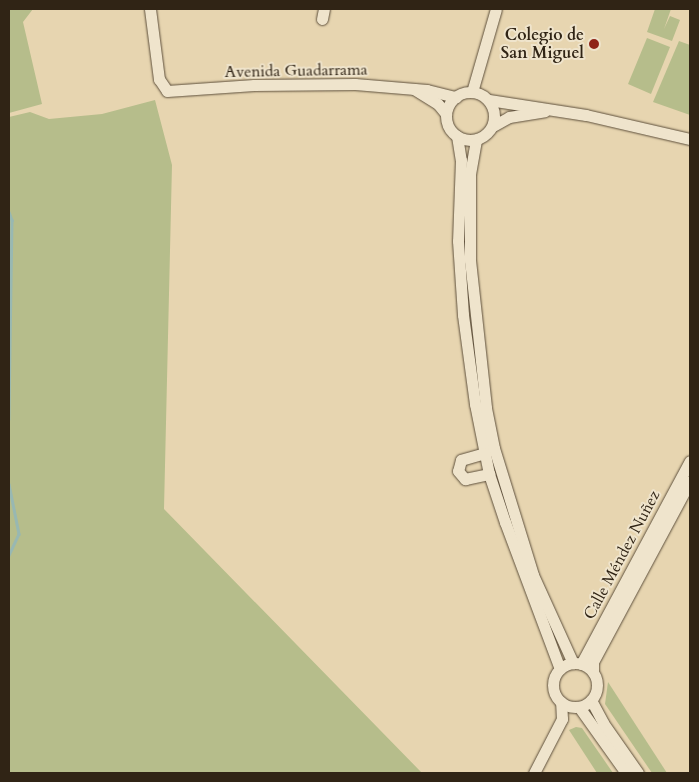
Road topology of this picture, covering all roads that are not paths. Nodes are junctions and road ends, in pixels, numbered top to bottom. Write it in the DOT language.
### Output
graph roads {
  1 [pos="150,9"];
  2 [pos="496,9"];
  3 [pos="412,88"];
  4 [pos="472,92"];
  5 [pos="456,96"];
  6 [pos="489,100"];
  7 [pos="557,109"];
  8 [pos="446,114"];
  9 [pos="493,126"];
  10 [pos="456,136"];
  11 [pos="690,139"];
  12 [pos="476,140"];
  13 [pos="485,453"];
  14 [pos="690,461"];
  15 [pos="489,474"];
  16 [pos="690,482"];
  17 [pos="577,663"];
  18 [pos="560,669"];
  19 [pos="593,672"];
  20 [pos="591,700"];
  21 [pos="561,702"];
  22 [pos="579,707"];
  23 [pos="534,773"];
  24 [pos="626,773"];
  25 [pos="638,773"];
  1 -- 3 [label="street, Avenida Guadarrama"];
  2 -- 4 [label="street"];
  3 -- 5 [label="street, Avenida Guadarrama"];
  3 -- 8 [label="street, Avenida Guadarrama"];
  4 -- 5 [label="street"];
  4 -- 6 [label="street"];
  5 -- 8 [label="street"];
  6 -- 7 [label="street"];
  6 -- 9 [label="street"];
  7 -- 9 [label="street"];
  7 -- 11 [label="street"];
  8 -- 10 [label="street"];
  9 -- 12 [label="street"];
  10 -- 12 [label="street"];
  10 -- 13 [label="street"];
  12 -- 17 [label="street"];
  13 -- 15 [label="street"];
  13 -- 15 [label="street"];
  14 -- 17 [label="street, Calle Méndez Nuñez"];
  15 -- 18 [label="street"];
  16 -- 19 [label="street, Calle Méndez Nuñez"];
  17 -- 18 [label="street"];
  17 -- 19 [label="street"];
  18 -- 21 [label="street"];
  19 -- 20 [label="street"];
  20 -- 22 [label="street"];
  20 -- 25 [label="street"];
  21 -- 22 [label="street"];
  21 -- 23 [label="street"];
  22 -- 24 [label="street"];
}
